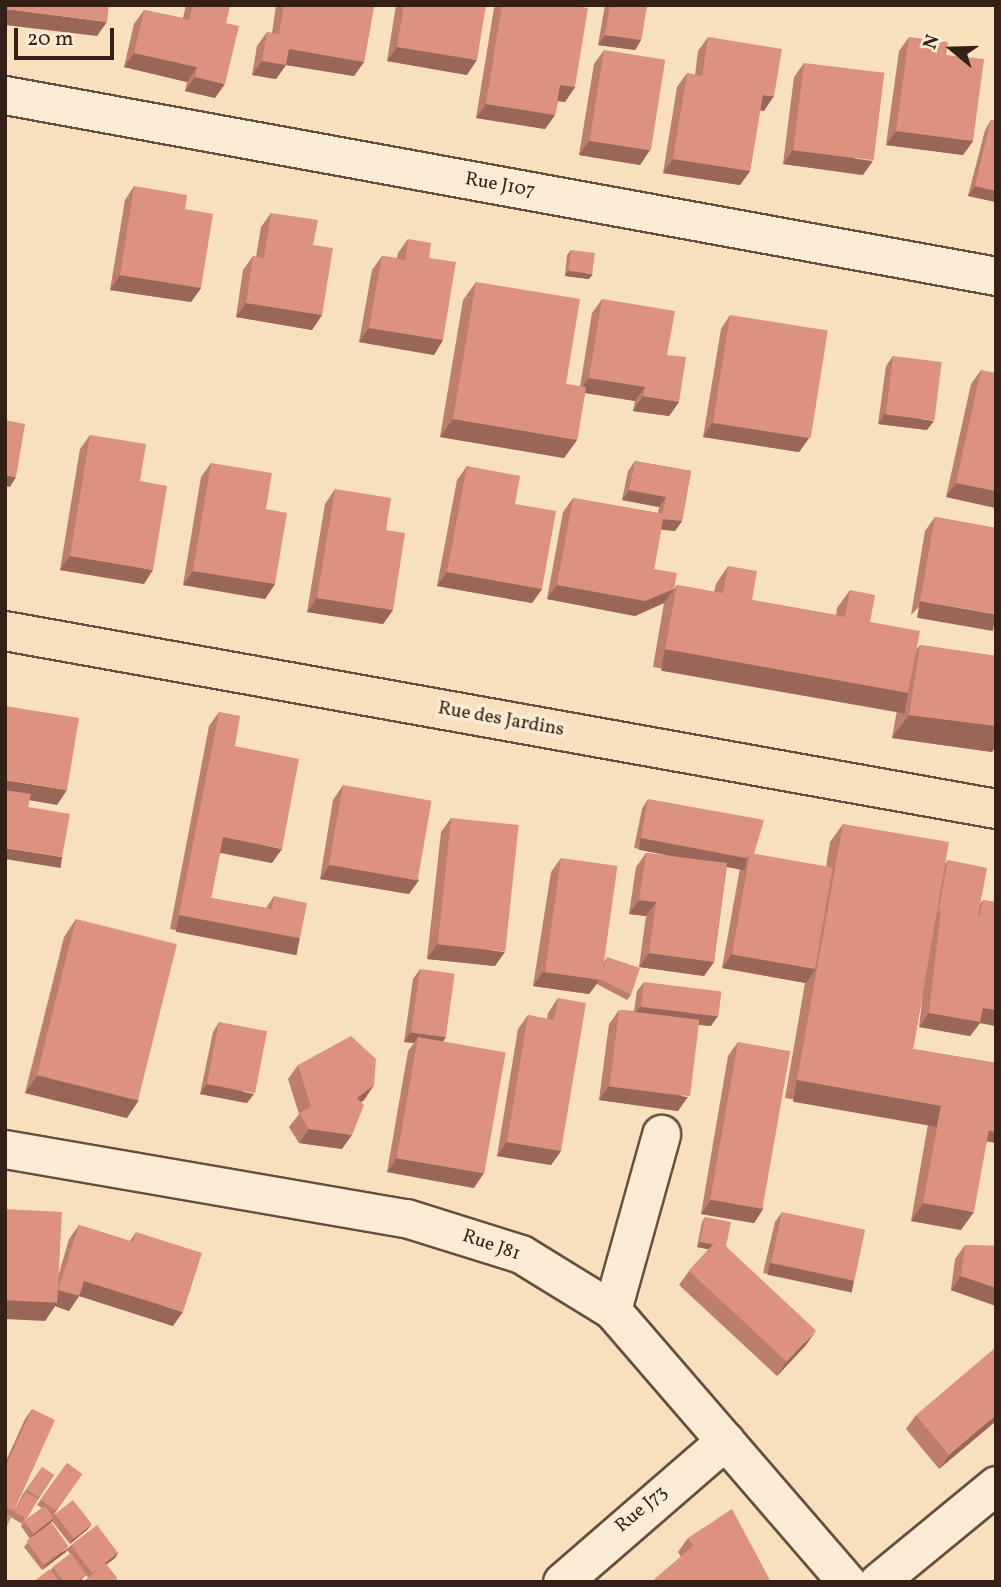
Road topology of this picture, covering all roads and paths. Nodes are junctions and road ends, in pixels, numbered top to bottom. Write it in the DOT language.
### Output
graph roads {
  1 [pos="5,95"];
  2 [pos="996,276"];
  3 [pos="5,631"];
  4 [pos="996,810"];
  5 [pos="661,1134"];
  6 [pos="5,1149"];
  7 [pos="612,1310"];
  8 [pos="725,1441"];
  9 [pos="996,1485"];
  10 [pos="562,1582"];
  11 [pos="847,1582"];
  12 [pos="878,1582"];
  1 -- 2 [label="street, Rue J107"];
  3 -- 4 [label="main road, Rue des Jardins"];
  5 -- 7 [label="street"];
  6 -- 7 [label="street, Rue J81"];
  7 -- 8 [label="street, Rue J81"];
  8 -- 10 [label="street, Rue J73"];
  8 -- 11 [label="street, Rue J81"];
  9 -- 12 [label="street"];
}
